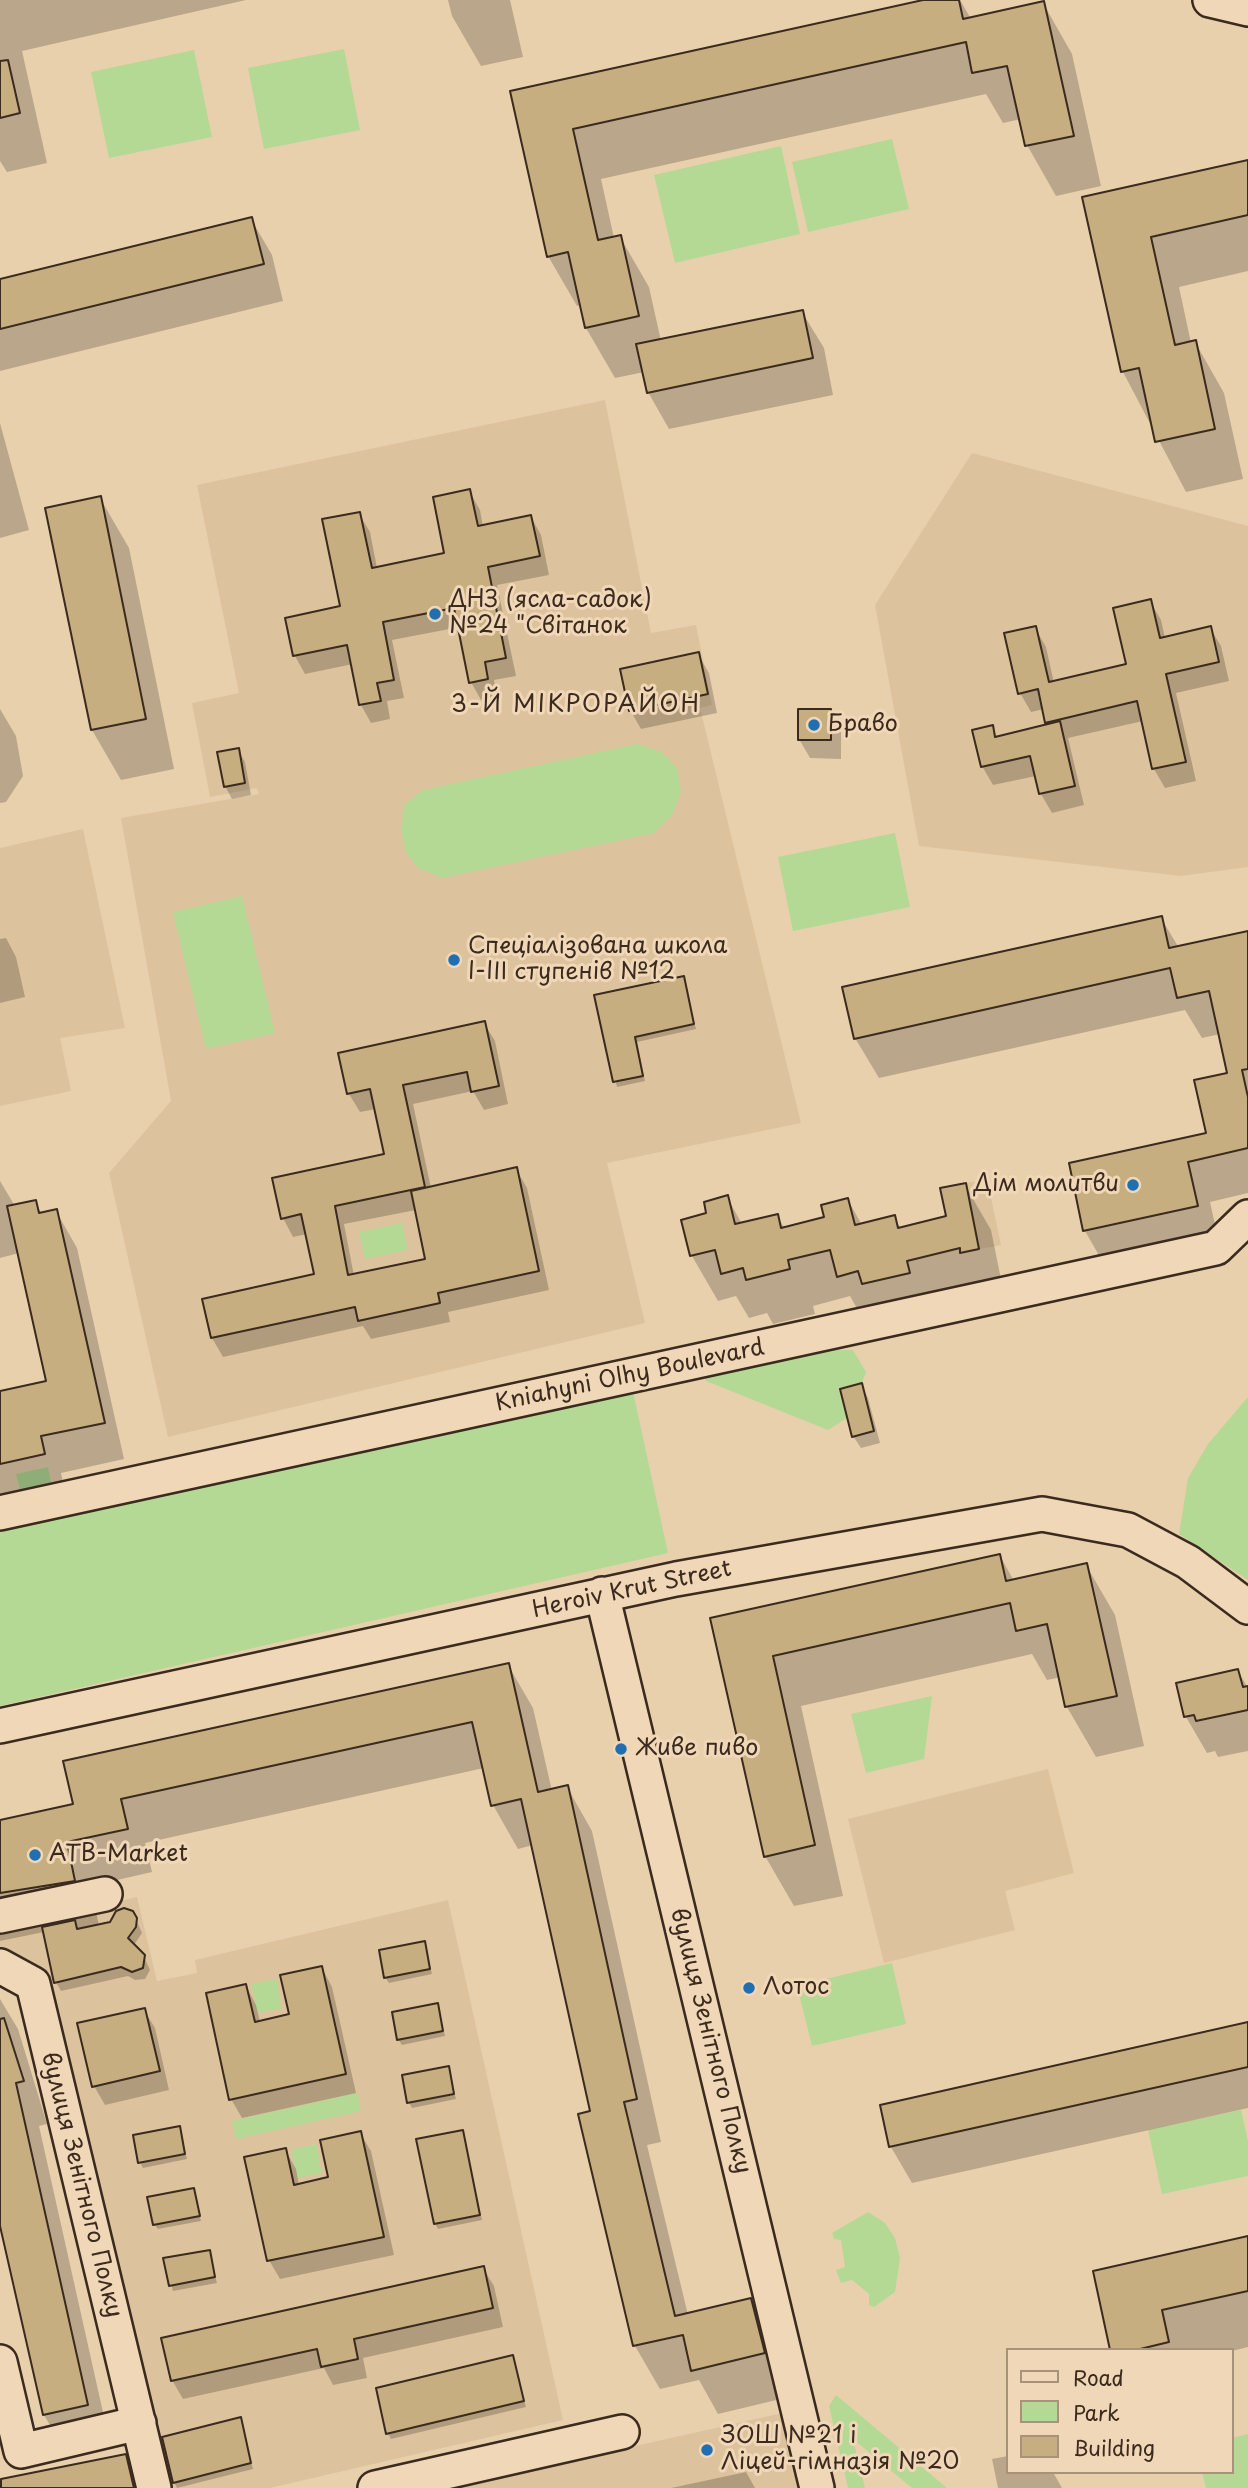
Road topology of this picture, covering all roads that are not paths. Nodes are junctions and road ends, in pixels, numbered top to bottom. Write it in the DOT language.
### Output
graph roads {
  1 [pos="1210,0"];
  2 [pos="1248,9"];
  3 [pos="1248,1217"];
  4 [pos="0,1513"];
  5 [pos="602,1594"];
  6 [pos="1248,1607"];
  7 [pos="0,1726"];
  8 [pos="105,1894"];
  9 [pos="0,1916"];
  10 [pos="0,1966"];
  11 [pos="0,2362"];
  12 [pos="139,2423"];
  13 [pos="622,2432"];
  14 [pos="154,2488"];
  15 [pos="375,2488"];
  16 [pos="817,2488"];
  1 -- 2 [label="street"];
  3 -- 4 [label="street, Kniahyni Olhy Boulevard"];
  5 -- 6 [label="street, Heroiv Krut Street"];
  5 -- 7 [label="street, Heroiv Krut Street"];
  5 -- 16 [label="street, вулиця Зенітного Полку"];
  8 -- 9 [label="street"];
  10 -- 12 [label="street, вулиця Зенітного Полку"];
  11 -- 12 [label="street"];
  12 -- 14 [label="street, вулиця Зенітного Полку"];
  13 -- 15 [label="street"];
}
